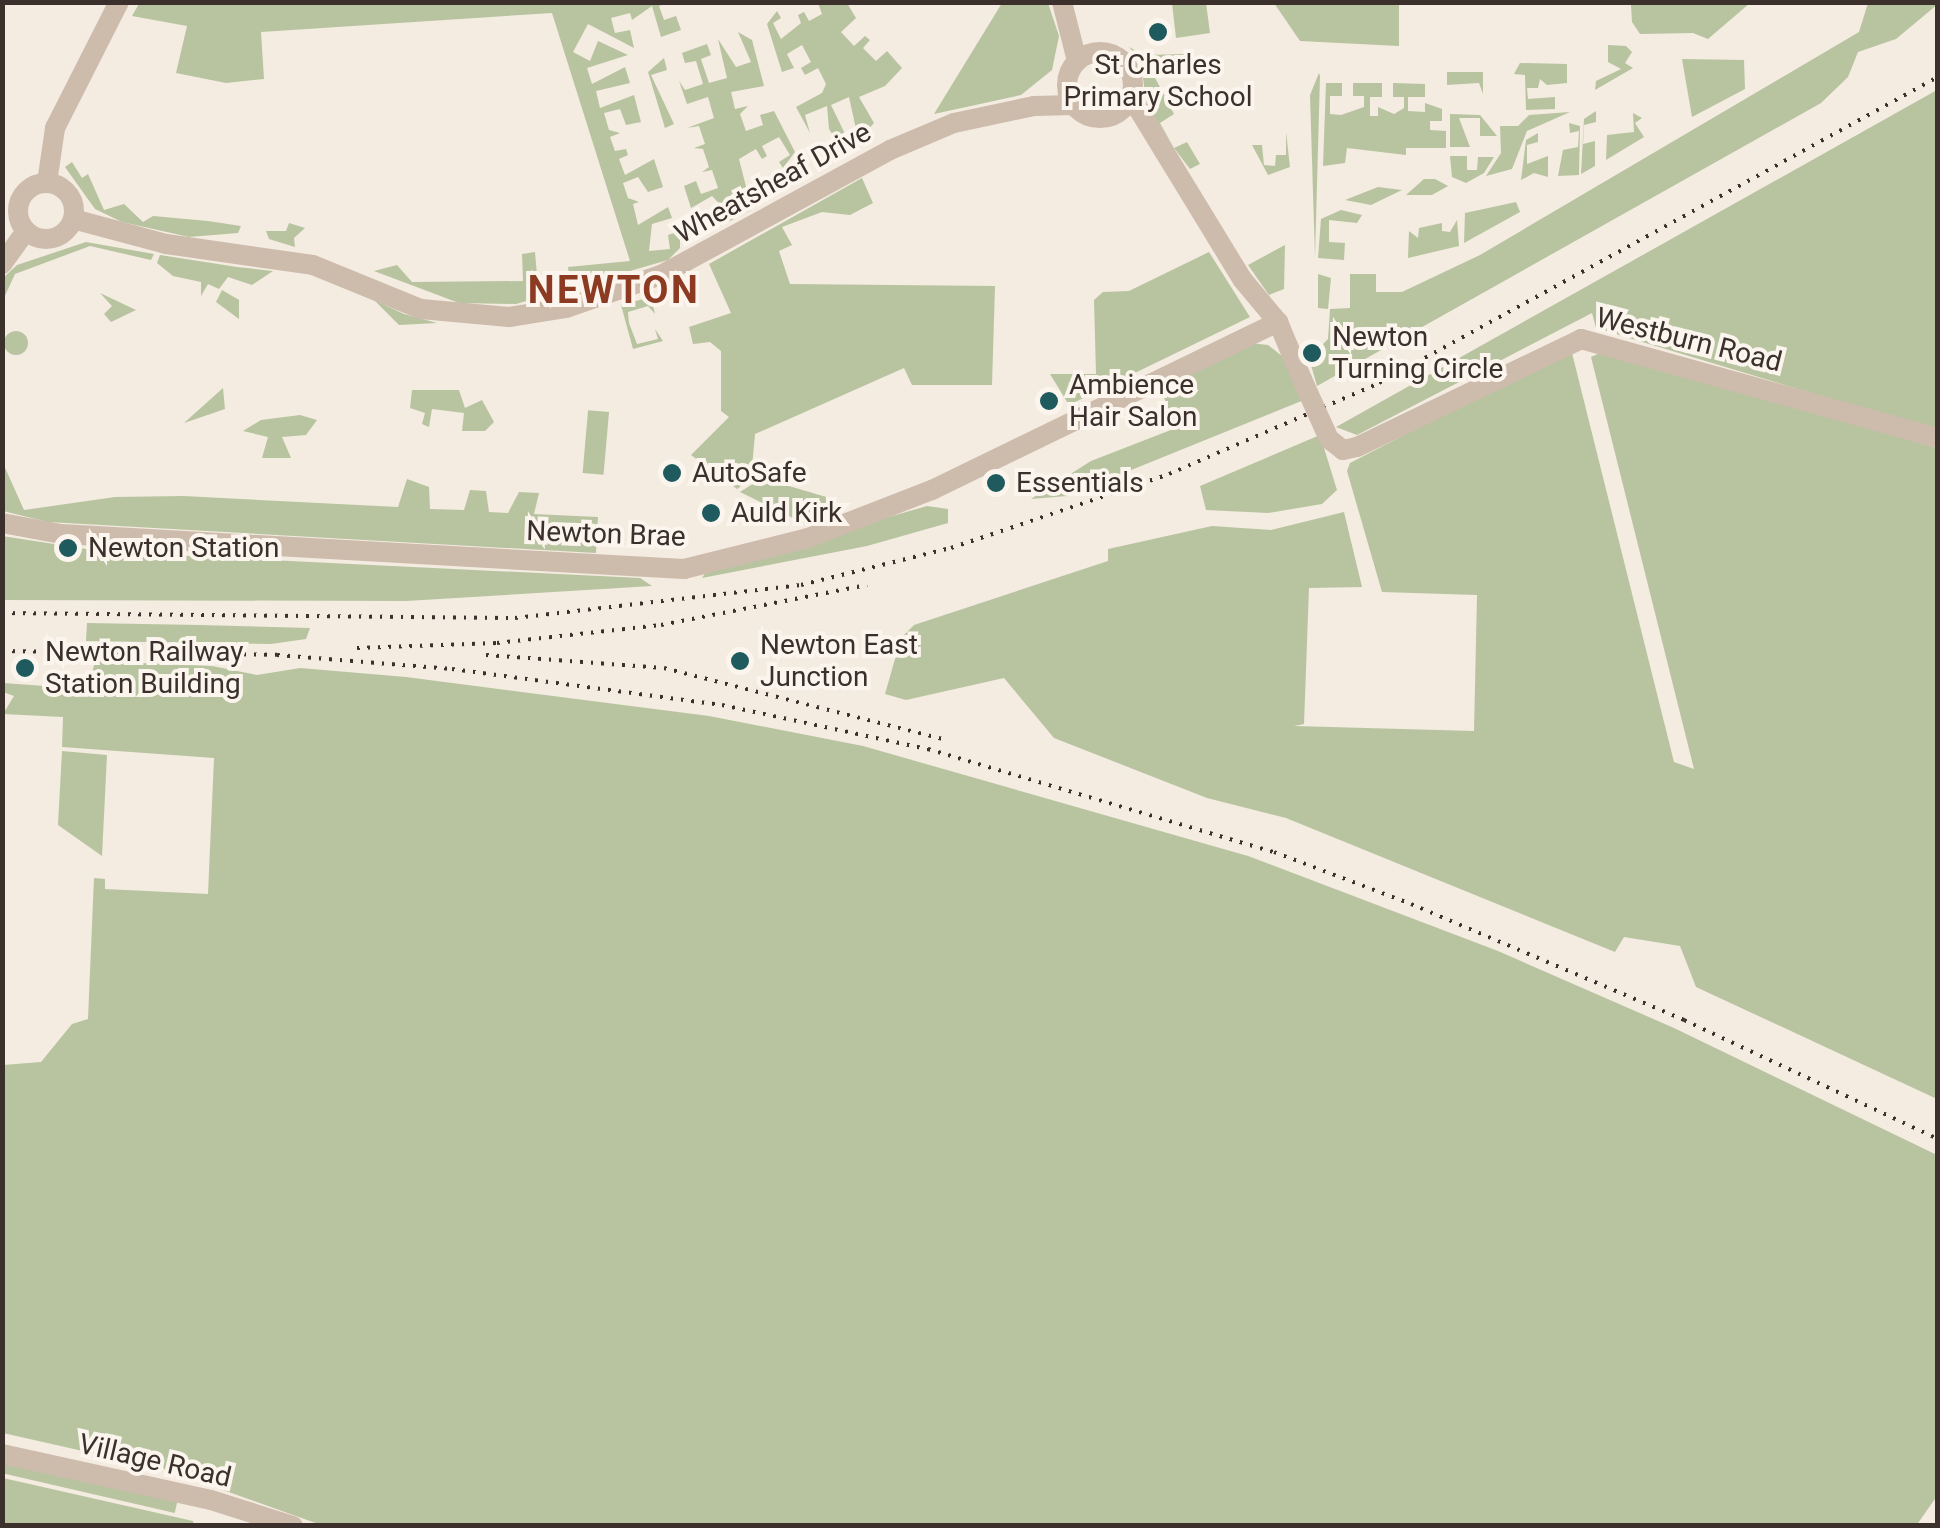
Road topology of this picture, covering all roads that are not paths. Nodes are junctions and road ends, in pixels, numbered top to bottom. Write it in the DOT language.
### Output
graph roads {
  1 [pos="119,2"];
  2 [pos="1065,8"];
  3 [pos="1098,52"];
  4 [pos="1077,61"];
  5 [pos="1067,81"];
  6 [pos="1131,97"];
  7 [pos="1074,105"];
  8 [pos="1034,106"];
  9 [pos="1113,115"];
  10 [pos="1154,142"];
  11 [pos="48,182"];
  12 [pos="74,220"];
  13 [pos="26,232"];
  14 [pos="2,264"];
  15 [pos="1278,322"];
  16 [pos="1938,438"];
  17 [pos="2,524"];
  18 [pos="2,1454"];
  19 [pos="293,1526"];
  1 -- 11 [label="street"];
  2 -- 3 [label="street"];
  2 -- 4 [label="street"];
  3 -- 4 [label="street"];
  3 -- 6 [label="street"];
  4 -- 5 [label="street"];
  5 -- 7 [label="street"];
  5 -- 8 [label="street, Wheatsheaf Drive"];
  6 -- 9 [label="street"];
  6 -- 10 [label="street"];
  7 -- 8 [label="street, Wheatsheaf Drive"];
  7 -- 9 [label="street"];
  8 -- 12 [label="street, Wheatsheaf Drive"];
  9 -- 10 [label="street"];
  10 -- 15 [label="street"];
  11 -- 12 [label="street"];
  11 -- 13 [label="street"];
  12 -- 13 [label="street"];
  13 -- 14 [label="street"];
  15 -- 16 [label="street, Westburn Road, bridge"];
  15 -- 17 [label="street, Newton Brae"];
  18 -- 19 [label="street, Village Road"];
}
